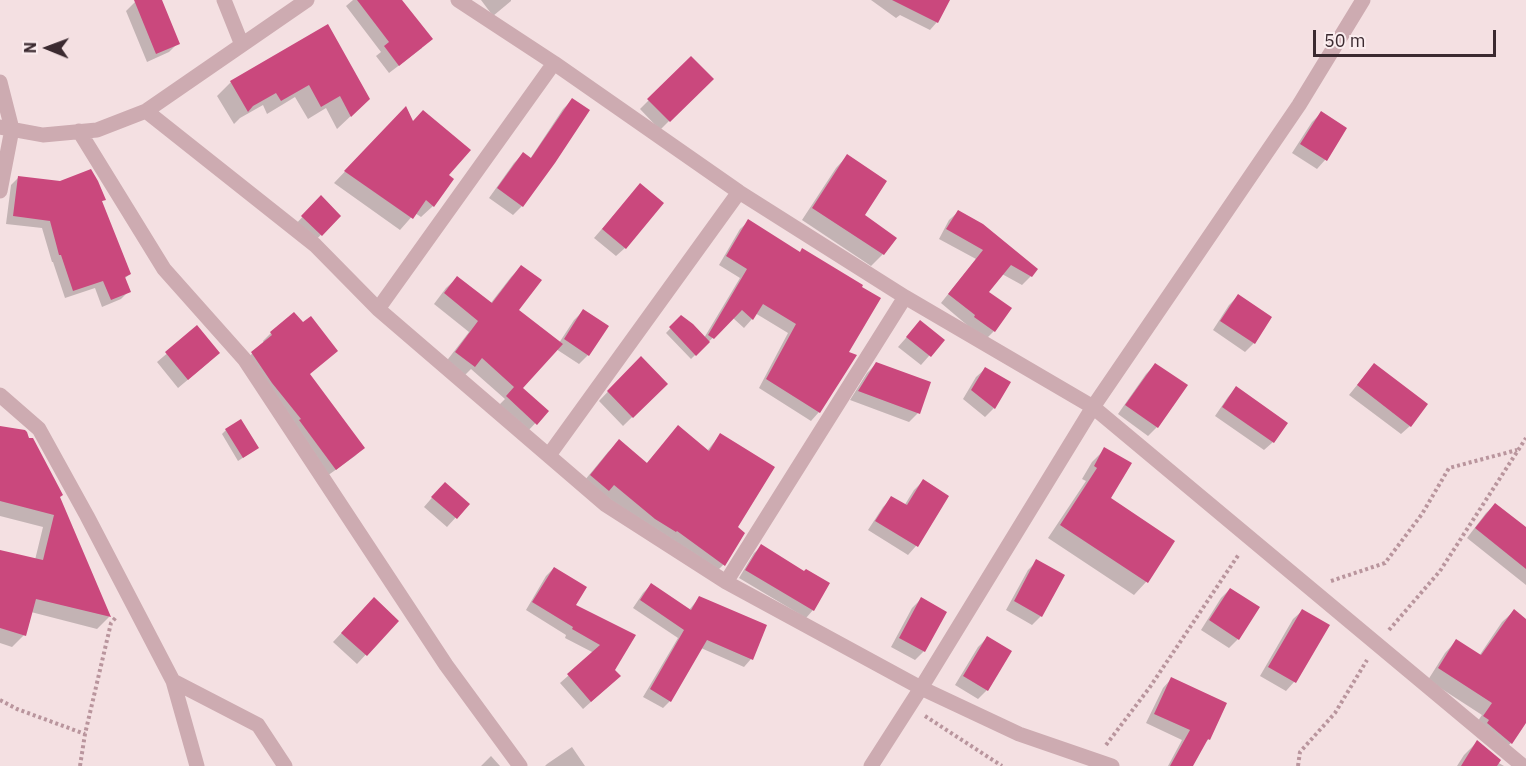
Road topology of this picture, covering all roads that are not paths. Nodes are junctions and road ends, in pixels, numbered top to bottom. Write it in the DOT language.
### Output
graph roads {
  1 [pos="224,0"];
  2 [pos="307,0"];
  3 [pos="458,0"];
  4 [pos="1363,0"];
  5 [pos="243,45"];
  6 [pos="554,63"];
  7 [pos="0,82"];
  8 [pos="146,111"];
  9 [pos="6,128"];
  10 [pos="80,131"];
  11 [pos="0,191"];
  12 [pos="739,192"];
  13 [pos="905,297"];
  14 [pos="378,309"];
  15 [pos="0,394"];
  16 [pos="1093,407"];
  17 [pos="549,455"];
  18 [pos="726,582"];
  19 [pos="173,681"];
  20 [pos="921,688"];
  21 [pos="196,766"];
  22 [pos="285,766"];
  23 [pos="520,766"];
  24 [pos="871,766"];
  25 [pos="1112,766"];
  26 [pos="1523,766"];
  1 -- 5 [label="street"];
  2 -- 5 [label="street"];
  3 -- 6 [label="street"];
  4 -- 16 [label="street"];
  5 -- 8 [label="street"];
  6 -- 12 [label="street"];
  6 -- 14 [label="street"];
  7 -- 9 [label="street"];
  8 -- 10 [label="street"];
  8 -- 14 [label="street"];
  9 -- 10 [label="street"];
  9 -- 11 [label="street"];
  10 -- 23 [label="street"];
  12 -- 13 [label="street"];
  12 -- 17 [label="street"];
  13 -- 16 [label="street"];
  13 -- 18 [label="street"];
  14 -- 17 [label="street"];
  15 -- 19 [label="street"];
  16 -- 20 [label="street"];
  16 -- 26 [label="street"];
  17 -- 18 [label="street"];
  18 -- 20 [label="street"];
  19 -- 21 [label="street"];
  19 -- 22 [label="street"];
  20 -- 24 [label="street"];
  20 -- 25 [label="street"];
}
